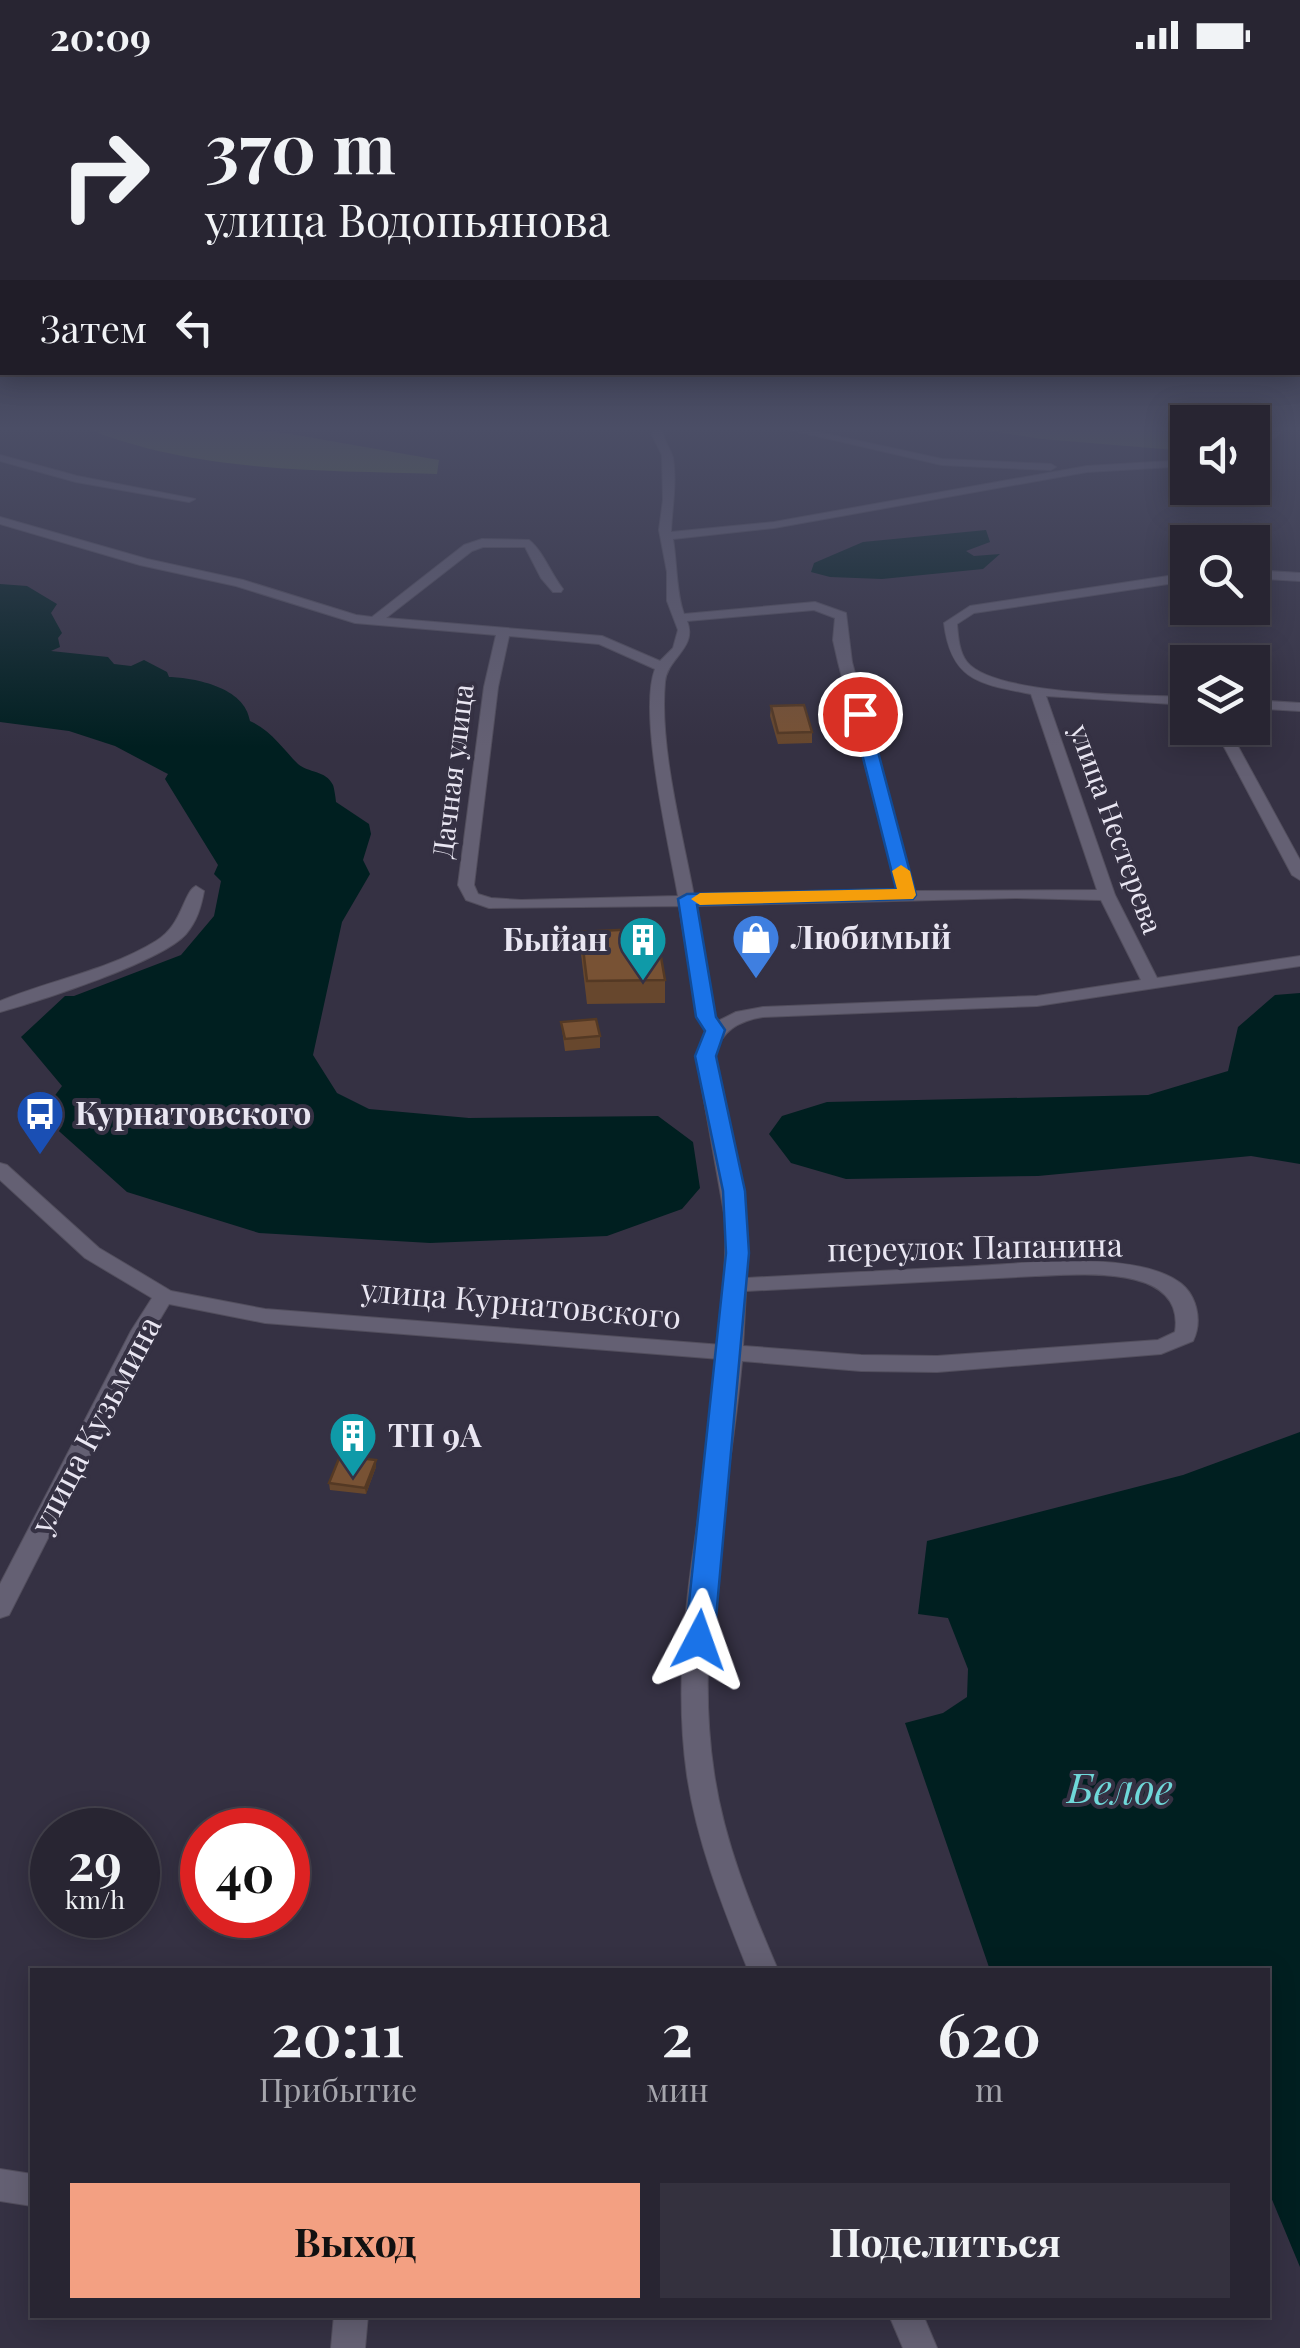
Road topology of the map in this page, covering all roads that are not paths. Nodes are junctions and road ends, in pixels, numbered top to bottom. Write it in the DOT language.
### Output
graph roads {
  1 [pos="51,534"];
  2 [pos="684,534"];
  3 [pos="666,536"];
  4 [pos="1270,575"];
  5 [pos="1300,577"];
  6 [pos="1170,580"];
  7 [pos="557,589"];
  8 [pos="680,618"];
  9 [pos="373,622"];
  10 [pos="503,634"];
  11 [pos="662,667"];
  12 [pos="1037,690"];
  13 [pos="1170,700"];
  14 [pos="1270,706"];
  15 [pos="1300,708"];
  16 [pos="1229,745"];
  17 [pos="1300,875"];
  18 [pos="196,891"];
  19 [pos="1107,894"];
  20 [pos="907,895"];
  21 [pos="687,899"];
  22 [pos="1300,962"];
  23 [pos="1152,984"];
  24 [pos="0,1007"];
  25 [pos="715,1030"];
  26 [pos="0,1169"];
  27 [pos="736,1284"];
  28 [pos="164,1296"];
  29 [pos="1190,1323"];
  30 [pos="729,1355"];
  31 [pos="0,1608"];
  32 [pos="762,1968"];
  33 [pos="0,2186"];
  34 [pos="30,2190"];
  35 [pos="351,2318"];
  36 [pos="907,2318"];
  37 [pos="348,2348"];
  38 [pos="920,2348"];
  1 -- 9 [label="street"];
  2 -- 3 [label="street"];
  3 -- 8 [label="street"];
  4 -- 5 [label="street"];
  6 -- 12 [label="street"];
  7 -- 9 [label="street"];
  8 -- 11 [label="street"];
  8 -- 20 [label="street"];
  9 -- 10 [label="street"];
  10 -- 11 [label="street"];
  10 -- 21 [label="street, Дачная улица"];
  11 -- 21 [label="street"];
  12 -- 13 [label="street"];
  12 -- 19 [label="street, улица Нестерева"];
  14 -- 15 [label="street"];
  16 -- 17 [label="street"];
  18 -- 24 [label="street"];
  19 -- 20 [label="street"];
  19 -- 23 [label="street, улица Нестерева"];
  20 -- 21 [label="street"];
  21 -- 25 [label="street"];
  22 -- 23 [label="street"];
  23 -- 25 [label="street"];
  25 -- 27 [label="street"];
  26 -- 28 [label="street, улица Курнатовского"];
  27 -- 29 [label="street, переулок Папанина"];
  27 -- 30 [label="street"];
  28 -- 30 [label="street, улица Курнатовского"];
  28 -- 31 [label="street, улица Кузьмина"];
  29 -- 30 [label="street, улица Курнатовского"];
  30 -- 32 [label="street"];
  33 -- 34 [label="street"];
  35 -- 37 [label="street"];
  36 -- 38 [label="street"];
}
